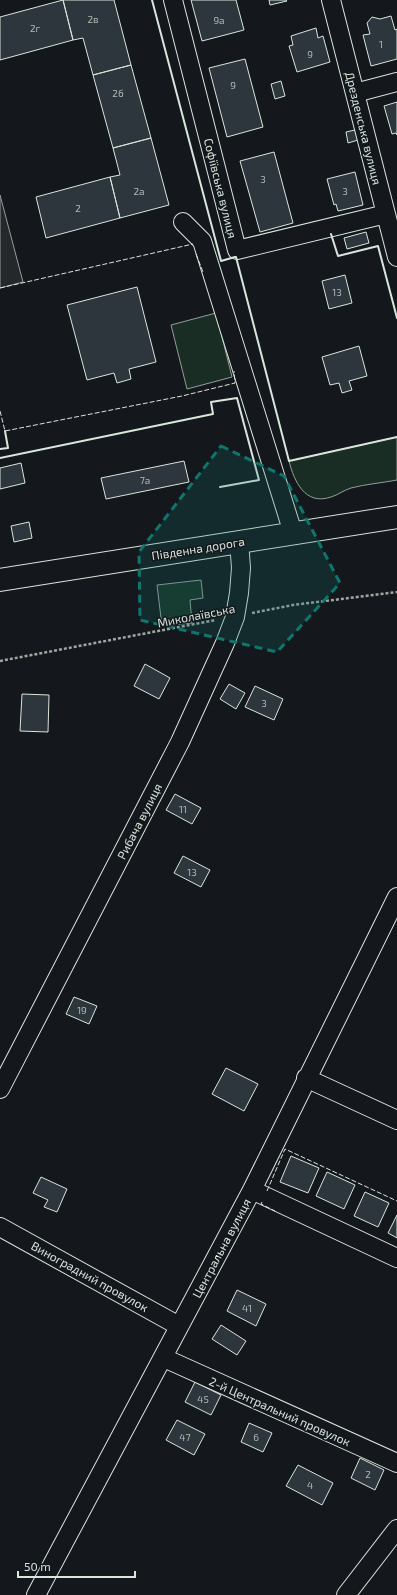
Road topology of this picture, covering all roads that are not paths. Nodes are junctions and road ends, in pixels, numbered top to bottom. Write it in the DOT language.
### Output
graph roads {
  1 [pos="173,0"];
  2 [pos="331,0"];
  3 [pos="397,82"];
  4 [pos="355,93"];
  5 [pos="386,214"];
  6 [pos="183,222"];
  7 [pos="397,257"];
  8 [pos="397,517"];
  9 [pos="293,533"];
  10 [pos="239,541"];
  11 [pos="0,580"];
  12 [pos="397,897"];
  13 [pos="306,1078"];
  14 [pos="0,1089"];
  15 [pos="397,1120"];
  16 [pos="252,1190"];
  17 [pos="0,1227"];
  18 [pos="397,1258"];
  19 [pos="179,1326"];
  20 [pos="164,1358"];
  21 [pos="397,1463"];
  22 [pos="397,1529"];
  23 [pos="36,1595"];
  24 [pos="346,1595"];
  1 -- 5 [label="street, Софіївська вулиця"];
  2 -- 4 [label="street, Дрезденська вулиця"];
  3 -- 4 [label="street"];
  4 -- 5 [label="street, Дрезденська вулиця"];
  5 -- 7 [label="street, Дрезденська вулиця"];
  6 -- 9 [label="street"];
  8 -- 9 [label="highway, Південна дорога"];
  9 -- 10 [label="highway, Південна дорога"];
  10 -- 11 [label="highway, Південна дорога"];
  10 -- 14 [label="street, Рибача вулиця"];
  12 -- 13 [label="street, Центральна вулиця"];
  13 -- 15 [label="street"];
  13 -- 16 [label="street, Центральна вулиця"];
  16 -- 18 [label="street"];
  16 -- 19 [label="street, Центральна вулиця"];
  17 -- 19 [label="street, Виноградний провулок"];
  19 -- 20 [label="street, Центральна вулиця"];
  20 -- 21 [label="street, 2-й Центральний провулок"];
  20 -- 23 [label="street, Центральна вулиця"];
  22 -- 24 [label="street"];
}
